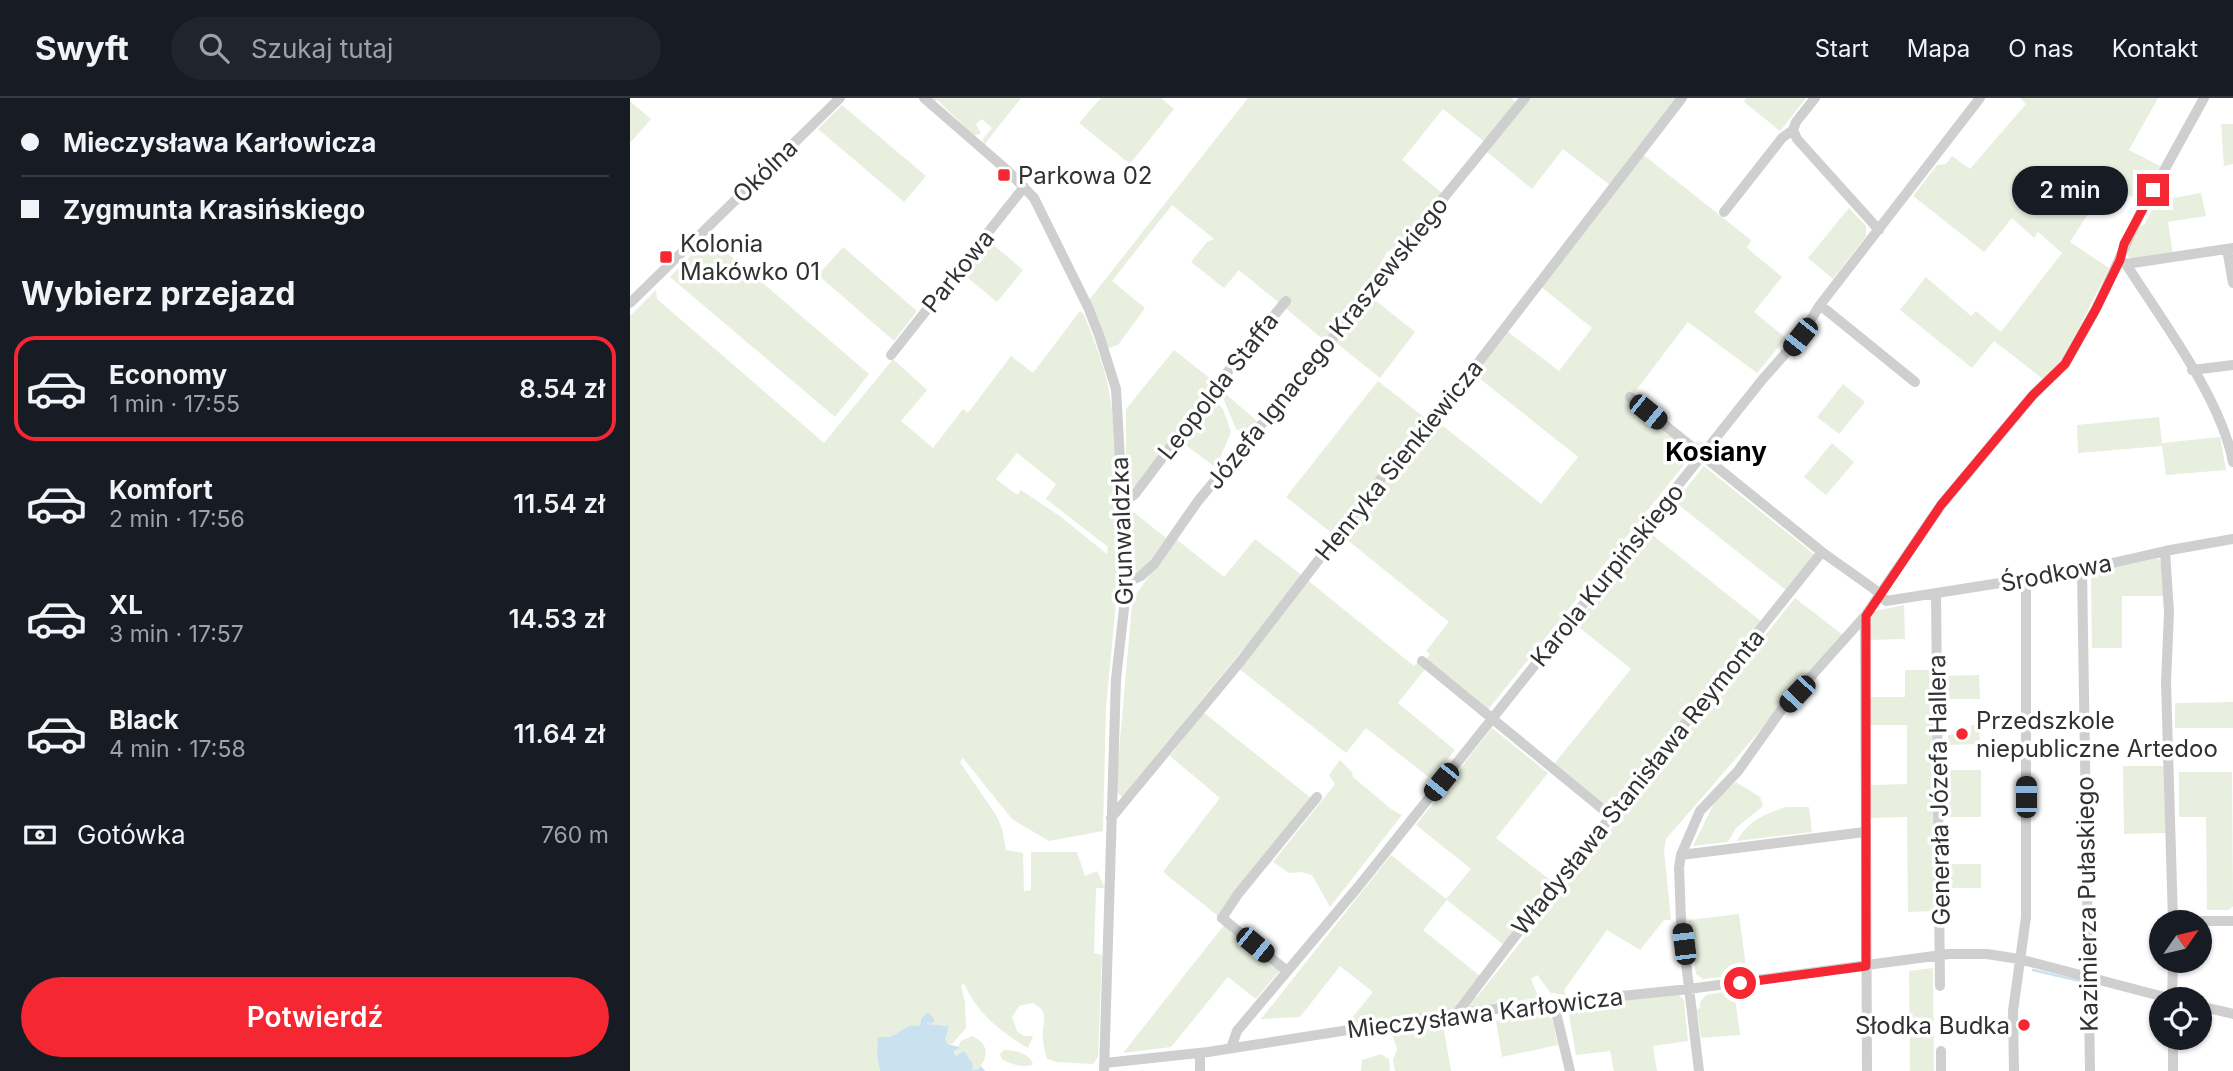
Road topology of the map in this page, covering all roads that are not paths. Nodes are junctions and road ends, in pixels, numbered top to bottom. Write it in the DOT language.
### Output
graph roads {
  1 [pos="840,98"];
  2 [pos="924,98"];
  3 [pos="1525,98"];
  4 [pos="1682,98"];
  5 [pos="1815,98"];
  6 [pos="1980,98"];
  7 [pos="2204,98"];
  8 [pos="1793,130"];
  9 [pos="1024,187"];
  10 [pos="1724,212"];
  11 [pos="1878,230"];
  12 [pos="2230,249"];
  13 [pos="2123,262"];
  14 [pos="2233,283"];
  15 [pos="1286,301"];
  16 [pos="630,303"];
  17 [pos="1820,305"];
  18 [pos="891,355"];
  19 [pos="2233,365"];
  20 [pos="2192,370"];
  21 [pos="1915,382"];
  22 [pos="1630,397"];
  23 [pos="1702,456"];
  24 [pos="2233,459"];
  25 [pos="1123,502"];
  26 [pos="2233,539"];
  27 [pos="2165,551"];
  28 [pos="1822,552"];
  29 [pos="2082,570"];
  30 [pos="2026,580"];
  31 [pos="1127,582"];
  32 [pos="1936,594"];
  33 [pos="1880,595"];
  34 [pos="1866,616"];
  35 [pos="1422,661"];
  36 [pos="1493,719"];
  37 [pos="1317,797"];
  38 [pos="1611,816"];
  39 [pos="1111,818"];
  40 [pos="1865,832"];
  41 [pos="1681,855"];
  42 [pos="2173,910"];
  43 [pos="2212,921"];
  44 [pos="2233,921"];
  45 [pos="1941,955"];
  46 [pos="2019,959"];
  47 [pos="1866,966"];
  48 [pos="1287,971"];
  49 [pos="2088,977"];
  50 [pos="1940,986"];
  51 [pos="1689,989"];
  52 [pos="2149,993"];
  53 [pos="1554,1004"];
  54 [pos="2212,1009"];
  55 [pos="1457,1013"];
  56 [pos="2233,1014"];
  57 [pos="1231,1048"];
  58 [pos="2172,1050"];
  59 [pos="1941,1051"];
  60 [pos="1200,1053"];
  61 [pos="1104,1067"];
  62 [pos="1200,1071"];
  63 [pos="1570,1071"];
  64 [pos="1699,1071"];
  65 [pos="1867,1071"];
  66 [pos="1941,1071"];
  67 [pos="2014,1071"];
  68 [pos="2090,1071"];
  69 [pos="2173,1071"];
  1 -- 16 [label="street, Okólna"];
  2 -- 9 [label="street, Grunwaldzka"];
  3 -- 31 [label="street, Józefa Ignacego Kraszewskiego"];
  4 -- 39 [label="street, Henryka Sienkiewicza"];
  5 -- 8 [label="street"];
  6 -- 11 [label="street, Karola Kurpińskiego"];
  7 -- 13 [label="street"];
  8 -- 10 [label="street"];
  8 -- 11 [label="street"];
  9 -- 18 [label="street, Parkowa"];
  9 -- 25 [label="street, Grunwaldzka"];
  11 -- 17 [label="street, Karola Kurpińskiego"];
  12 -- 13 [label="street"];
  12 -- 14 [label="street"];
  13 -- 20 [label="street"];
  13 -- 33 [label="street"];
  15 -- 25 [label="street, Leopolda Staffa"];
  17 -- 21 [label="street"];
  17 -- 23 [label="street, Karola Kurpińskiego"];
  19 -- 20 [label="street"];
  20 -- 24 [label="street"];
  22 -- 23 [label="street"];
  23 -- 28 [label="street"];
  23 -- 36 [label="street, Karola Kurpińskiego"];
  25 -- 31 [label="street, Grunwaldzka"];
  26 -- 27 [label="street, Środkowa"];
  27 -- 29 [label="street, Środkowa"];
  27 -- 42 [label="street"];
  28 -- 33 [label="street"];
  28 -- 38 [label="street, Władysława Stanisława Reymonta"];
  29 -- 30 [label="street, Środkowa"];
  29 -- 49 [label="street, Kazimierza Pułaskiego"];
  30 -- 32 [label="street, Środkowa"];
  30 -- 46 [label="street"];
  31 -- 39 [label="street, Grunwaldzka"];
  32 -- 33 [label="street, Środkowa"];
  32 -- 45 [label="street, Generała Józefa Hallera"];
  33 -- 34 [label="street"];
  34 -- 40 [label="street"];
  34 -- 41 [label="street"];
  35 -- 36 [label="street"];
  36 -- 38 [label="street"];
  36 -- 48 [label="street, Karola Kurpińskiego"];
  37 -- 48 [label="street"];
  38 -- 55 [label="street, Władysława Stanisława Reymonta"];
  39 -- 61 [label="street, Grunwaldzka"];
  40 -- 41 [label="street"];
  40 -- 47 [label="street"];
  41 -- 51 [label="street"];
  43 -- 44 [label="street"];
  45 -- 46 [label="street, Mieczysława Karłowicza"];
  45 -- 47 [label="street, Mieczysława Karłowicza"];
  45 -- 50 [label="street, Generała Józefa Hallera"];
  46 -- 49 [label="street, Mieczysława Karłowicza"];
  46 -- 67 [label="street"];
  47 -- 51 [label="street, Mieczysława Karłowicza"];
  47 -- 65 [label="street"];
  48 -- 57 [label="street, Karola Kurpińskiego"];
  49 -- 52 [label="street, Mieczysława Karłowicza"];
  49 -- 68 [label="street, Kazimierza Pułaskiego"];
  51 -- 53 [label="street, Mieczysława Karłowicza"];
  51 -- 64 [label="street"];
  53 -- 55 [label="street, Mieczysława Karłowicza"];
  53 -- 63 [label="street"];
  54 -- 56 [label="street"];
  55 -- 57 [label="street, Mieczysława Karłowicza"];
  57 -- 60 [label="street, Mieczysława Karłowicza"];
  58 -- 69 [label="street"];
  59 -- 66 [label="street"];
  60 -- 61 [label="street, Mieczysława Karłowicza"];
  60 -- 62 [label="street"];
}
